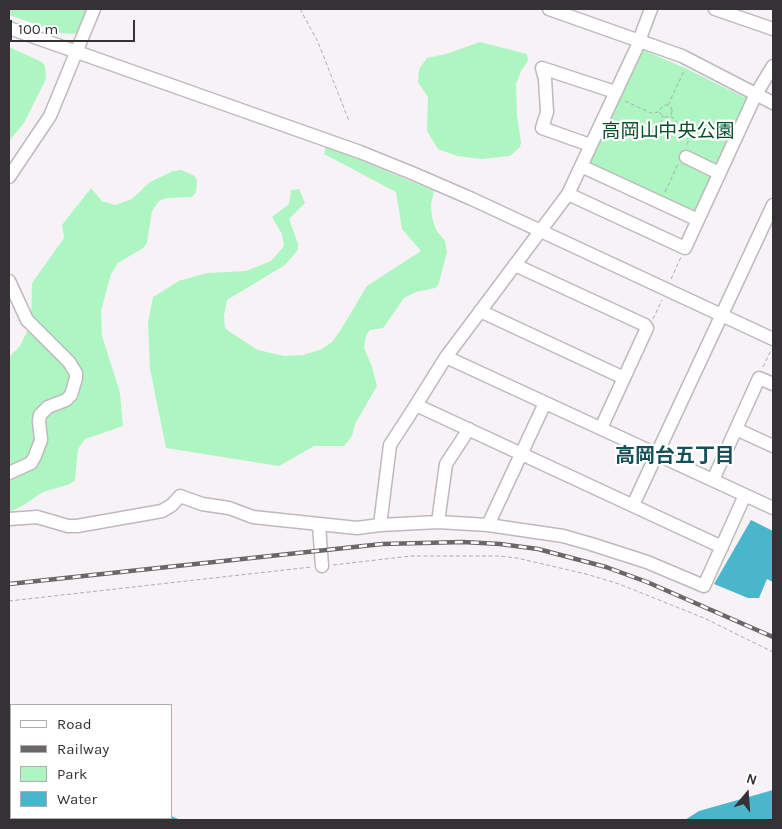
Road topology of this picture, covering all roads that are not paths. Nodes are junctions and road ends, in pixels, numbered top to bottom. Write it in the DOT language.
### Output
graph roads {
  1 [pos="94,9"];
  2 [pos="549,9"];
  3 [pos="651,9"];
  4 [pos="715,9"];
  5 [pos="9,28"];
  6 [pos="773,29"];
  7 [pos="640,40"];
  8 [pos="77,52"];
  9 [pos="773,66"];
  10 [pos="756,94"];
  11 [pos="617,95"];
  12 [pos="773,104"];
  13 [pos="590,145"];
  14 [pos="686,157"];
  15 [pos="581,166"];
  16 [pos="719,173"];
  17 [pos="9,177"];
  18 [pos="568,194"];
  19 [pos="773,205"];
  20 [pos="698,220"];
  21 [pos="541,231"];
  22 [pos="515,265"];
  23 [pos="9,282"];
  24 [pos="480,311"];
  25 [pos="722,316"];
  26 [pos="773,343"];
  27 [pos="446,357"];
  28 [pos="624,378"];
  29 [pos="773,384"];
  30 [pos="545,403"];
  31 [pos="416,405"];
  32 [pos="601,428"];
  33 [pos="469,429"];
  34 [pos="736,429"];
  35 [pos="773,446"];
  36 [pos="522,453"];
  37 [pos="656,454"];
  38 [pos="9,473"];
  39 [pos="713,480"];
  40 [pos="746,496"];
  41 [pos="633,505"];
  42 [pos="773,508"];
  43 [pos="9,519"];
  44 [pos="438,522"];
  45 [pos="488,524"];
  46 [pos="319,525"];
  47 [pos="380,525"];
  48 [pos="722,547"];
  49 [pos="322,566"];
  1 -- 8 [label="street"];
  2 -- 7 [label="street"];
  3 -- 7 [label="street"];
  4 -- 6 [label="street"];
  5 -- 8 [label="street"];
  7 -- 10 [label="street"];
  7 -- 11 [label="street"];
  8 -- 17 [label="street"];
  8 -- 21 [label="street"];
  9 -- 10 [label="street"];
  10 -- 12 [label="street"];
  10 -- 16 [label="street"];
  11 -- 13 [label="street"];
  11 -- 13 [label="street"];
  13 -- 15 [label="street"];
  14 -- 16 [label="street"];
  15 -- 18 [label="street"];
  15 -- 20 [label="street"];
  16 -- 20 [label="street"];
  18 -- 20 [label="street"];
  18 -- 21 [label="street"];
  19 -- 25 [label="street"];
  21 -- 22 [label="street"];
  21 -- 25 [label="street"];
  22 -- 24 [label="street"];
  22 -- 28 [label="street"];
  23 -- 38 [label="street"];
  24 -- 27 [label="street"];
  24 -- 28 [label="street"];
  25 -- 26 [label="street"];
  25 -- 37 [label="street"];
  27 -- 30 [label="street"];
  27 -- 31 [label="street"];
  28 -- 32 [label="street"];
  29 -- 34 [label="street"];
  30 -- 32 [label="street"];
  30 -- 36 [label="street"];
  31 -- 33 [label="street"];
  31 -- 47 [label="street"];
  32 -- 37 [label="street"];
  33 -- 36 [label="street"];
  33 -- 44 [label="street"];
  34 -- 35 [label="street"];
  34 -- 39 [label="street"];
  36 -- 41 [label="street"];
  36 -- 45 [label="street"];
  37 -- 39 [label="street"];
  37 -- 41 [label="street"];
  39 -- 40 [label="street"];
  40 -- 42 [label="street"];
  40 -- 48 [label="street"];
  41 -- 48 [label="street"];
  43 -- 46 [label="street"];
  44 -- 45 [label="street"];
  44 -- 47 [label="street"];
  45 -- 48 [label="street"];
  46 -- 47 [label="street"];
  46 -- 49 [label="street"];
}
